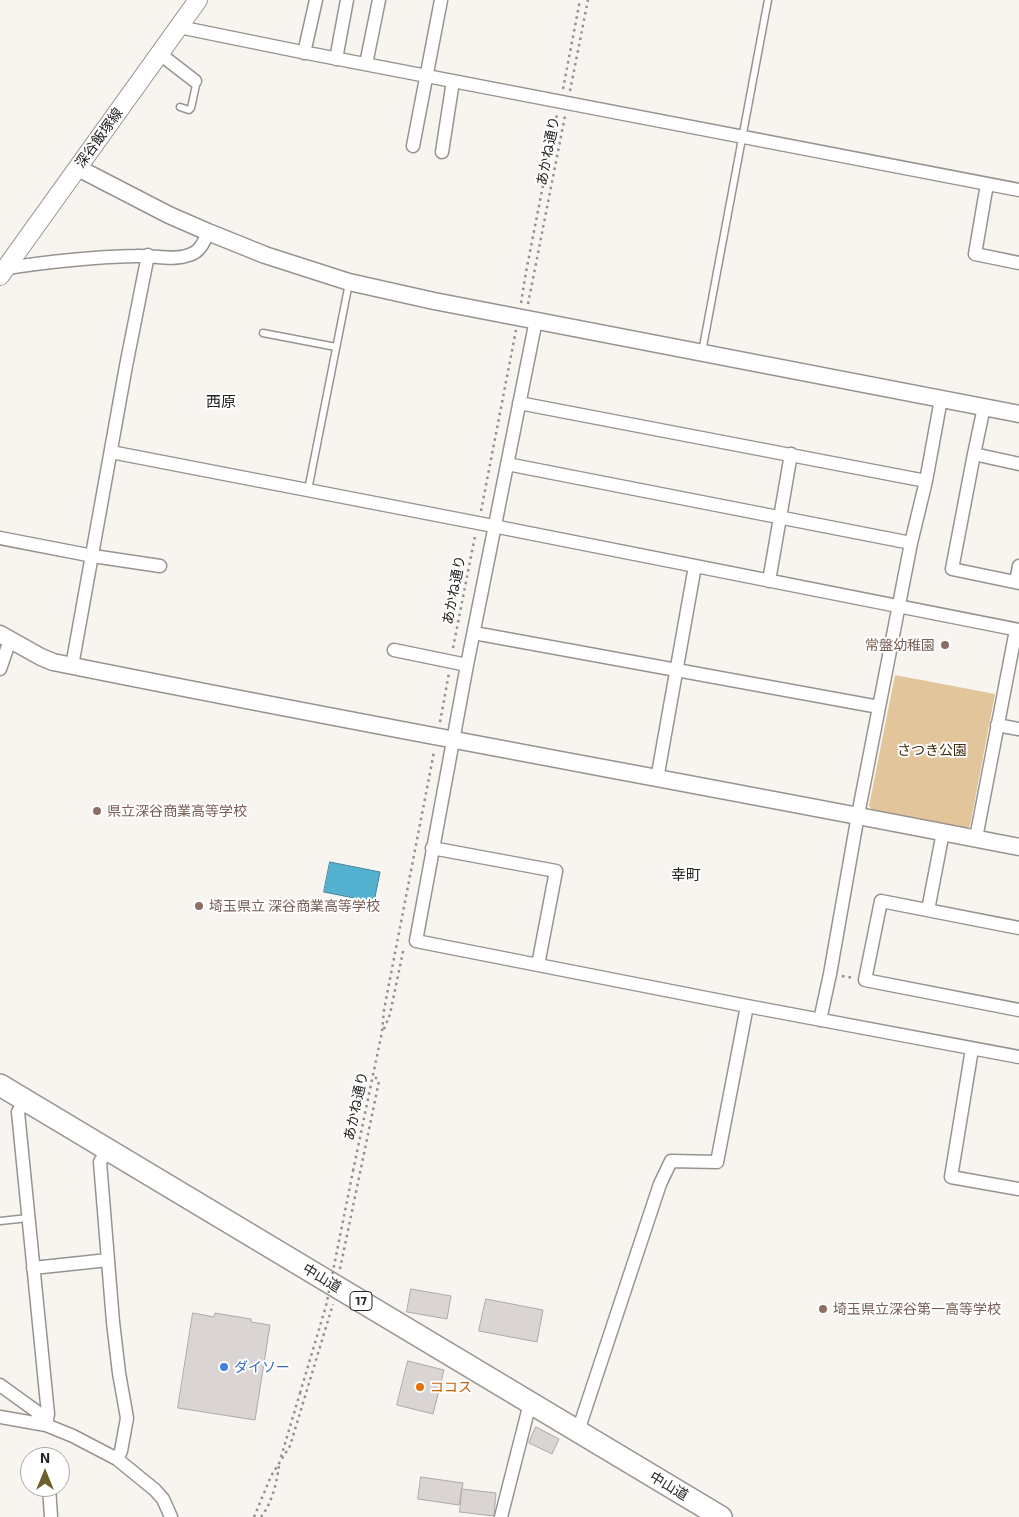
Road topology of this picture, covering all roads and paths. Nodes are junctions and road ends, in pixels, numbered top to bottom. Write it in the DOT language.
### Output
graph roads {
  1 [pos="198,0"];
  2 [pos="316,0"];
  3 [pos="347,0"];
  4 [pos="379,0"];
  5 [pos="441,0"];
  6 [pos="580,0"];
  7 [pos="588,0"];
  8 [pos="768,0"];
  9 [pos="179,27"];
  10 [pos="304,53"];
  11 [pos="160,54"];
  12 [pos="336,59"];
  13 [pos="366,64"];
  14 [pos="427,76"];
  15 [pos="453,81"];
  16 [pos="195,82"];
  17 [pos="564,102"];
  18 [pos="180,107"];
  19 [pos="743,138"];
  20 [pos="413,146"];
  21 [pos="442,152"];
  22 [pos="78,168"];
  23 [pos="987,184"];
  24 [pos="1019,190"];
  25 [pos="208,232"];
  26 [pos="148,255"];
  27 [pos="1019,263"];
  28 [pos="2,271"];
  29 [pos="349,282"];
  30 [pos="521,304"];
  31 [pos="528,306"];
  32 [pos="536,320"];
  33 [pos="516,327"];
  34 [pos="263,333"];
  35 [pos="336,348"];
  36 [pos="702,352"];
  37 [pos="941,399"];
  38 [pos="519,402"];
  39 [pos="984,407"];
  40 [pos="1019,414"];
  41 [pos="111,452"];
  42 [pos="791,454"];
  43 [pos="974,454"];
  44 [pos="508,464"];
  45 [pos="1019,464"];
  46 [pos="926,481"];
  47 [pos="308,490"];
  48 [pos="480,516"];
  49 [pos="779,517"];
  50 [pos="496,526"];
  51 [pos="477,530"];
  52 [pos="0,538"];
  53 [pos="911,543"];
  54 [pos="93,556"];
  55 [pos="160,566"];
  56 [pos="695,566"];
  57 [pos="1019,566"];
  58 [pos="769,581"];
  59 [pos="1018,583"];
  60 [pos="899,607"];
  61 [pos="1018,630"];
  62 [pos="474,633"];
  63 [pos="5,637"];
  64 [pos="394,650"];
  65 [pos="454,655"];
  66 [pos="467,665"];
  67 [pos="72,666"];
  68 [pos="451,668"];
  69 [pos="0,670"];
  70 [pos="676,670"];
  71 [pos="879,707"];
  72 [pos="997,725"];
  73 [pos="440,726"];
  74 [pos="1019,729"];
  75 [pos="454,740"];
  76 [pos="434,750"];
  77 [pos="657,779"];
  78 [pos="858,815"];
  79 [pos="943,832"];
  80 [pos="976,838"];
  81 [pos="1019,847"];
  82 [pos="432,848"];
  83 [pos="928,910"];
  84 [pos="1019,928"];
  85 [pos="538,965"];
  86 [pos="830,974"];
  87 [pos="865,980"];
  88 [pos="747,1006"];
  89 [pos="1019,1010"];
  90 [pos="820,1020"];
  91 [pos="972,1049"];
  92 [pos="1019,1057"];
  93 [pos="373,1074"];
  94 [pos="0,1085"];
  95 [pos="24,1100"];
  96 [pos="108,1149"];
  97 [pos="1019,1189"];
  98 [pos="28,1218"];
  99 [pos="0,1220"];
  100 [pos="108,1260"];
  101 [pos="33,1268"];
  102 [pos="337,1274"];
  103 [pos="334,1297"];
  104 [pos="0,1385"];
  105 [pos="530,1403"];
  106 [pos="0,1417"];
  107 [pos="46,1425"];
  108 [pos="578,1431"];
  109 [pos="117,1459"];
  110 [pos="279,1462"];
  111 [pos="50,1497"];
  112 [pos="51,1517"];
  113 [pos="171,1517"];
  114 [pos="254,1517"];
  115 [pos="261,1517"];
  116 [pos="501,1517"];
  117 [pos="721,1517"];
  1 -- 9 [label="main road, 深谷飯塚線"];
  2 -- 10 [label="street"];
  3 -- 12 [label="street"];
  4 -- 13 [label="street"];
  5 -- 14 [label="street"];
  6 -- 17 [label="path, あかね通り"];
  7 -- 17 [label="path, あかね通り"];
  8 -- 19 [label="lane"];
  9 -- 10 [label="street"];
  9 -- 11 [label="main road, 深谷飯塚線"];
  10 -- 12 [label="street"];
  11 -- 16 [label="street"];
  11 -- 22 [label="main road, 深谷飯塚線"];
  12 -- 13 [label="street"];
  13 -- 14 [label="street"];
  14 -- 15 [label="street"];
  14 -- 20 [label="street"];
  15 -- 17 [label="street"];
  15 -- 21 [label="street"];
  16 -- 18 [label="lane"];
  17 -- 19 [label="street"];
  17 -- 30 [label="path, あかね通り"];
  17 -- 31 [label="path, あかね通り"];
  19 -- 23 [label="street"];
  19 -- 36 [label="lane"];
  22 -- 25 [label="street"];
  22 -- 28 [label="main road, 深谷飯塚線"];
  23 -- 24 [label="street"];
  23 -- 27 [label="street"];
  25 -- 26 [label="street"];
  25 -- 29 [label="street"];
  26 -- 28 [label="street"];
  26 -- 41 [label="street"];
  29 -- 32 [label="street"];
  29 -- 35 [label="lane"];
  32 -- 36 [label="street"];
  32 -- 38 [label="street"];
  33 -- 48 [label="path"];
  34 -- 35 [label="lane"];
  35 -- 47 [label="lane"];
  36 -- 37 [label="street"];
  37 -- 39 [label="street"];
  37 -- 46 [label="street"];
  38 -- 42 [label="street"];
  38 -- 44 [label="street"];
  39 -- 40 [label="street"];
  39 -- 43 [label="street"];
  41 -- 47 [label="street"];
  41 -- 54 [label="street"];
  42 -- 46 [label="street"];
  42 -- 49 [label="street"];
  43 -- 45 [label="street"];
  43 -- 59 [label="street"];
  44 -- 49 [label="street"];
  44 -- 50 [label="street"];
  46 -- 53 [label="street"];
  47 -- 50 [label="street"];
  49 -- 53 [label="street"];
  49 -- 58 [label="street"];
  50 -- 56 [label="street"];
  50 -- 62 [label="street"];
  51 -- 65 [label="path, あかね通り"];
  52 -- 54 [label="street"];
  53 -- 60 [label="street"];
  54 -- 55 [label="street"];
  54 -- 67 [label="street"];
  56 -- 58 [label="street"];
  56 -- 70 [label="street"];
  57 -- 59 [label="street"];
  58 -- 60 [label="street"];
  60 -- 61 [label="street"];
  60 -- 71 [label="street"];
  61 -- 72 [label="street"];
  62 -- 66 [label="street"];
  62 -- 70 [label="street"];
  63 -- 67 [label="street"];
  63 -- 69 [label="street"];
  64 -- 66 [label="street"];
  66 -- 75 [label="street"];
  67 -- 75 [label="street"];
  68 -- 73 [label="path"];
  70 -- 71 [label="street"];
  70 -- 77 [label="street"];
  71 -- 78 [label="street"];
  72 -- 74 [label="street"];
  72 -- 80 [label="street"];
  75 -- 77 [label="street"];
  75 -- 82 [label="street"];
  76 -- 93 [label="path, あかね通り"];
  77 -- 78 [label="street"];
  78 -- 79 [label="street"];
  78 -- 86 [label="street"];
  79 -- 80 [label="street"];
  79 -- 83 [label="street"];
  80 -- 81 [label="street"];
  82 -- 85 [label="street"];
  82 -- 85 [label="street"];
  83 -- 84 [label="street"];
  83 -- 87 [label="street"];
  85 -- 88 [label="street"];
  86 -- 87 [label="path"];
  86 -- 90 [label="street"];
  87 -- 89 [label="street"];
  88 -- 90 [label="street"];
  88 -- 108 [label="street"];
  90 -- 91 [label="street"];
  91 -- 92 [label="street"];
  91 -- 97 [label="street"];
  93 -- 102 [label="path"];
  93 -- 110 [label="path, あかね通り, bridge"];
  94 -- 95 [label="highway, 中山道 / 17"];
  95 -- 96 [label="highway, 中山道 / 17"];
  95 -- 98 [label="street"];
  96 -- 100 [label="street"];
  96 -- 105 [label="highway, 中山道 / 17"];
  98 -- 99 [label="lane"];
  98 -- 101 [label="street"];
  100 -- 101 [label="street"];
  100 -- 109 [label="street"];
  101 -- 107 [label="street"];
  103 -- 110 [label="path"];
  104 -- 107 [label="street"];
  105 -- 108 [label="highway, 中山道 / 17"];
  105 -- 116 [label="street"];
  106 -- 107 [label="street"];
  107 -- 109 [label="street"];
  108 -- 117 [label="highway, 中山道 / 17"];
  109 -- 113 [label="street"];
  110 -- 114 [label="path, あかね通り"];
  110 -- 115 [label="path, あかね通り"];
  111 -- 112 [label="street"];
}
